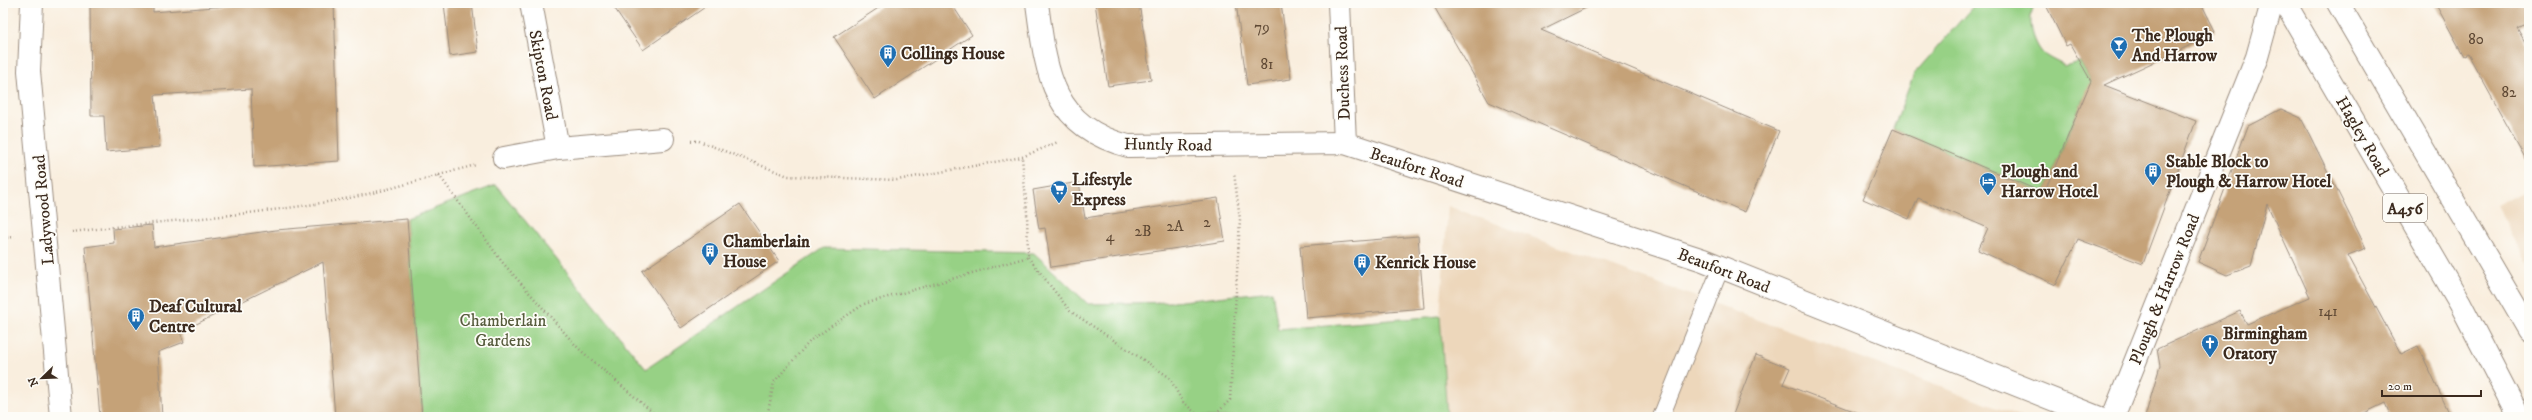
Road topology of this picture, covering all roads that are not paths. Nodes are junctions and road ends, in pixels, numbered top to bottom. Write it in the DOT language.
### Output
graph roads {
  1 [pos="32,3"];
  2 [pos="531,3"];
  3 [pos="1037,3"];
  4 [pos="1339,3"];
  5 [pos="2272,3"];
  6 [pos="2285,3"];
  7 [pos="2338,3"];
  8 [pos="664,139"];
  9 [pos="1345,143"];
  10 [pos="558,148"];
  11 [pos="504,158"];
  12 [pos="1721,267"];
  13 [pos="2529,330"];
  14 [pos="61,417"];
  15 [pos="1661,417"];
  16 [pos="2097,417"];
  17 [pos="2113,417"];
  18 [pos="2519,417"];
  1 -- 14 [label="main road, Ladywood Road"];
  2 -- 10 [label="main road, Skipton Road"];
  3 -- 9 [label="main road, Huntly Road"];
  4 -- 9 [label="main road, Duchess Road"];
  5 -- 17 [label="main road, Plough & Harrow Road"];
  6 -- 18 [label="main road, Hagley Road / A456"];
  7 -- 13 [label="main road, A456"];
  8 -- 10 [label="main road"];
  9 -- 12 [label="main road, Beaufort Road"];
  10 -- 11 [label="main road"];
  12 -- 15 [label="lane"];
  12 -- 16 [label="main road, Beaufort Road"];
}
